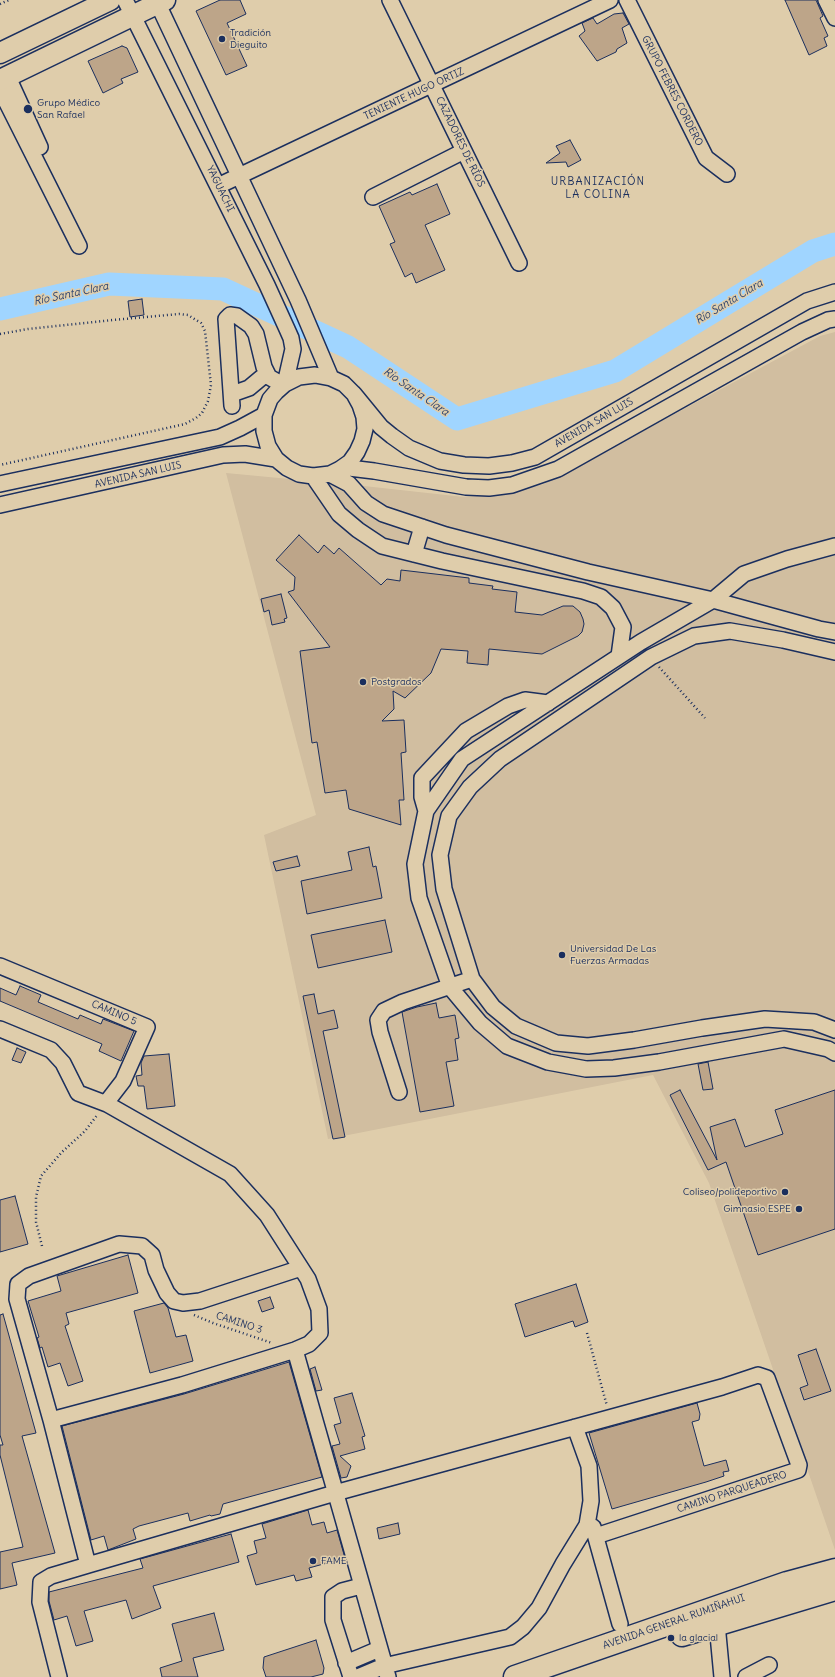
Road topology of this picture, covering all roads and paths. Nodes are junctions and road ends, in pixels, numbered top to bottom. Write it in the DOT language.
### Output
graph roads {
  1 [pos="9,0"];
  2 [pos="110,0"];
  3 [pos="390,0"];
  4 [pos="610,0"];
  5 [pos="626,0"];
  6 [pos="826,0"];
  7 [pos="159,1"];
  8 [pos="0,4"];
  9 [pos="129,8"];
  10 [pos="835,18"];
  11 [pos="0,53"];
  12 [pos="3,82"];
  13 [pos="432,86"];
  14 [pos="464,151"];
  15 [pos="727,174"];
  16 [pos="239,176"];
  17 [pos="218,186"];
  18 [pos="373,197"];
  19 [pos="67,205"];
  20 [pos="79,246"];
  21 [pos="519,263"];
  22 [pos="835,292"];
  23 [pos="835,319"];
  24 [pos="0,334"];
  25 [pos="267,373"];
  26 [pos="331,378"];
  27 [pos="284,384"];
  28 [pos="354,394"];
  29 [pos="264,415"];
  30 [pos="276,459"];
  31 [pos="0,465"];
  32 [pos="335,472"];
  33 [pos="312,476"];
  34 [pos="0,484"];
  35 [pos="0,505"];
  36 [pos="422,527"];
  37 [pos="835,546"];
  38 [pos="498,548"];
  39 [pos="414,554"];
  40 [pos="492,570"];
  41 [pos="682,592"];
  42 [pos="713,600"];
  43 [pos="613,608"];
  44 [pos="690,612"];
  45 [pos="835,632"];
  46 [pos="694,636"];
  47 [pos="641,642"];
  48 [pos="835,652"];
  49 [pos="619,656"];
  50 [pos="651,657"];
  51 [pos="548,703"];
  52 [pos="704,718"];
  53 [pos="426,811"];
  54 [pos="0,966"];
  55 [pos="472,979"];
  56 [pos="450,987"];
  57 [pos="0,1029"];
  58 [pos="835,1030"];
  59 [pos="588,1046"];
  60 [pos="835,1052"];
  61 [pos="586,1069"];
  62 [pos="399,1092"];
  63 [pos="106,1104"];
  64 [pos="42,1246"];
  65 [pos="301,1268"];
  66 [pos="183,1303"];
  67 [pos="587,1333"];
  68 [pos="295,1350"];
  69 [pos="610,1417"];
  70 [pos="51,1420"];
  71 [pos="575,1427"];
  72 [pos="335,1494"];
  73 [pos="589,1515"];
  74 [pos="596,1536"];
  75 [pos="88,1565"];
  76 [pos="835,1570"];
  77 [pos="361,1586"];
  78 [pos="835,1589"];
  79 [pos="620,1624"];
  80 [pos="717,1624"];
  81 [pos="379,1649"];
  82 [pos="769,1665"];
  83 [pos="349,1670"];
  84 [pos="386,1672"];
  85 [pos="59,1677"];
  86 [pos="358,1677"];
  87 [pos="515,1677"];
  88 [pos="562,1677"];
  89 [pos="722,1677"];
  90 [pos="746,1677"];
  1 -- 8 [label="path"];
  2 -- 11 [label="main road"];
  3 -- 13 [label="street, CAZADORES DE RÍOS"];
  4 -- 13 [label="street, TENIENTE HUGO ORTIZ"];
  5 -- 15 [label="street, GRUPO FEBRES CORDERO"];
  6 -- 10 [label="street"];
  7 -- 9 [label="main road"];
  7 -- 16 [label="street"];
  9 -- 12 [label="main road"];
  9 -- 17 [label="street, YAGUACHI"];
  12 -- 19 [label="street"];
  12 -- 20 [label="street"];
  13 -- 14 [label="street, CAZADORES DE RÍOS"];
  13 -- 16 [label="street, TENIENTE HUGO ORTIZ"];
  14 -- 18 [label="street"];
  14 -- 21 [label="street, CAZADORES DE RÍOS"];
  16 -- 17 [label="street, TENIENTE HUGO ORTIZ"];
  16 -- 26 [label="street"];
  17 -- 27 [label="street, YAGUACHI"];
  22 -- 28 [label="street, AVENIDA SAN LUIS"];
  23 -- 32 [label="street"];
  24 -- 31 [label="path"];
  25 -- 25 [label="street"];
  25 -- 27 [label="street"];
  26 -- 27 [label="street"];
  26 -- 28 [label="street"];
  27 -- 29 [label="street"];
  28 -- 32 [label="street"];
  29 -- 30 [label="street"];
  29 -- 34 [label="street, AVENIDA SAN LUIS"];
  30 -- 33 [label="street"];
  30 -- 35 [label="street, AVENIDA SAN LUIS"];
  32 -- 33 [label="street"];
  32 -- 36 [label="street"];
  33 -- 39 [label="street"];
  36 -- 38 [label="street"];
  36 -- 39 [label="street"];
  37 -- 42 [label="street"];
  38 -- 40 [label="street"];
  38 -- 41 [label="street"];
  39 -- 40 [label="street"];
  40 -- 43 [label="street"];
  41 -- 42 [label="street"];
  41 -- 44 [label="street"];
  42 -- 44 [label="street"];
  42 -- 45 [label="street"];
  43 -- 47 [label="street"];
  43 -- 49 [label="street"];
  44 -- 46 [label="street"];
  44 -- 47 [label="street"];
  46 -- 48 [label="street"];
  46 -- 50 [label="street"];
  47 -- 49 [label="street"];
  47 -- 50 [label="street"];
  49 -- 51 [label="street"];
  50 -- 52 [label="path"];
  50 -- 55 [label="street"];
  51 -- 53 [label="street"];
  51 -- 53 [label="street"];
  53 -- 56 [label="street"];
  54 -- 63 [label="street, CAMINO 5"];
  55 -- 56 [label="street"];
  55 -- 59 [label="street"];
  56 -- 61 [label="street"];
  56 -- 62 [label="street"];
  57 -- 63 [label="street"];
  58 -- 59 [label="street"];
  59 -- 61 [label="street"];
  60 -- 61 [label="street"];
  63 -- 64 [label="path"];
  63 -- 65 [label="street"];
  65 -- 66 [label="street"];
  65 -- 68 [label="street"];
  66 -- 68 [label="path, CAMINO 3"];
  66 -- 70 [label="street"];
  67 -- 69 [label="path"];
  68 -- 70 [label="street"];
  68 -- 72 [label="street"];
  69 -- 71 [label="street"];
  69 -- 74 [label="street, CAMINO PARQUEADERO"];
  70 -- 75 [label="street"];
  71 -- 72 [label="street"];
  71 -- 73 [label="street"];
  72 -- 75 [label="street"];
  72 -- 77 [label="street"];
  73 -- 74 [label="street"];
  73 -- 84 [label="street"];
  74 -- 79 [label="street"];
  75 -- 85 [label="street"];
  76 -- 87 [label="highway, AVENIDA GENERAL RUMIÑAHUI"];
  77 -- 81 [label="street"];
  77 -- 83 [label="street"];
  78 -- 80 [label="highway, AVENIDA GENERAL RUMIÑAHUI"];
  80 -- 88 [label="highway, AVENIDA GENERAL RUMIÑAHUI"];
  80 -- 89 [label="street"];
  81 -- 83 [label="street"];
  81 -- 84 [label="street"];
  82 -- 90 [label="street"];
  84 -- 86 [label="street"];
}
